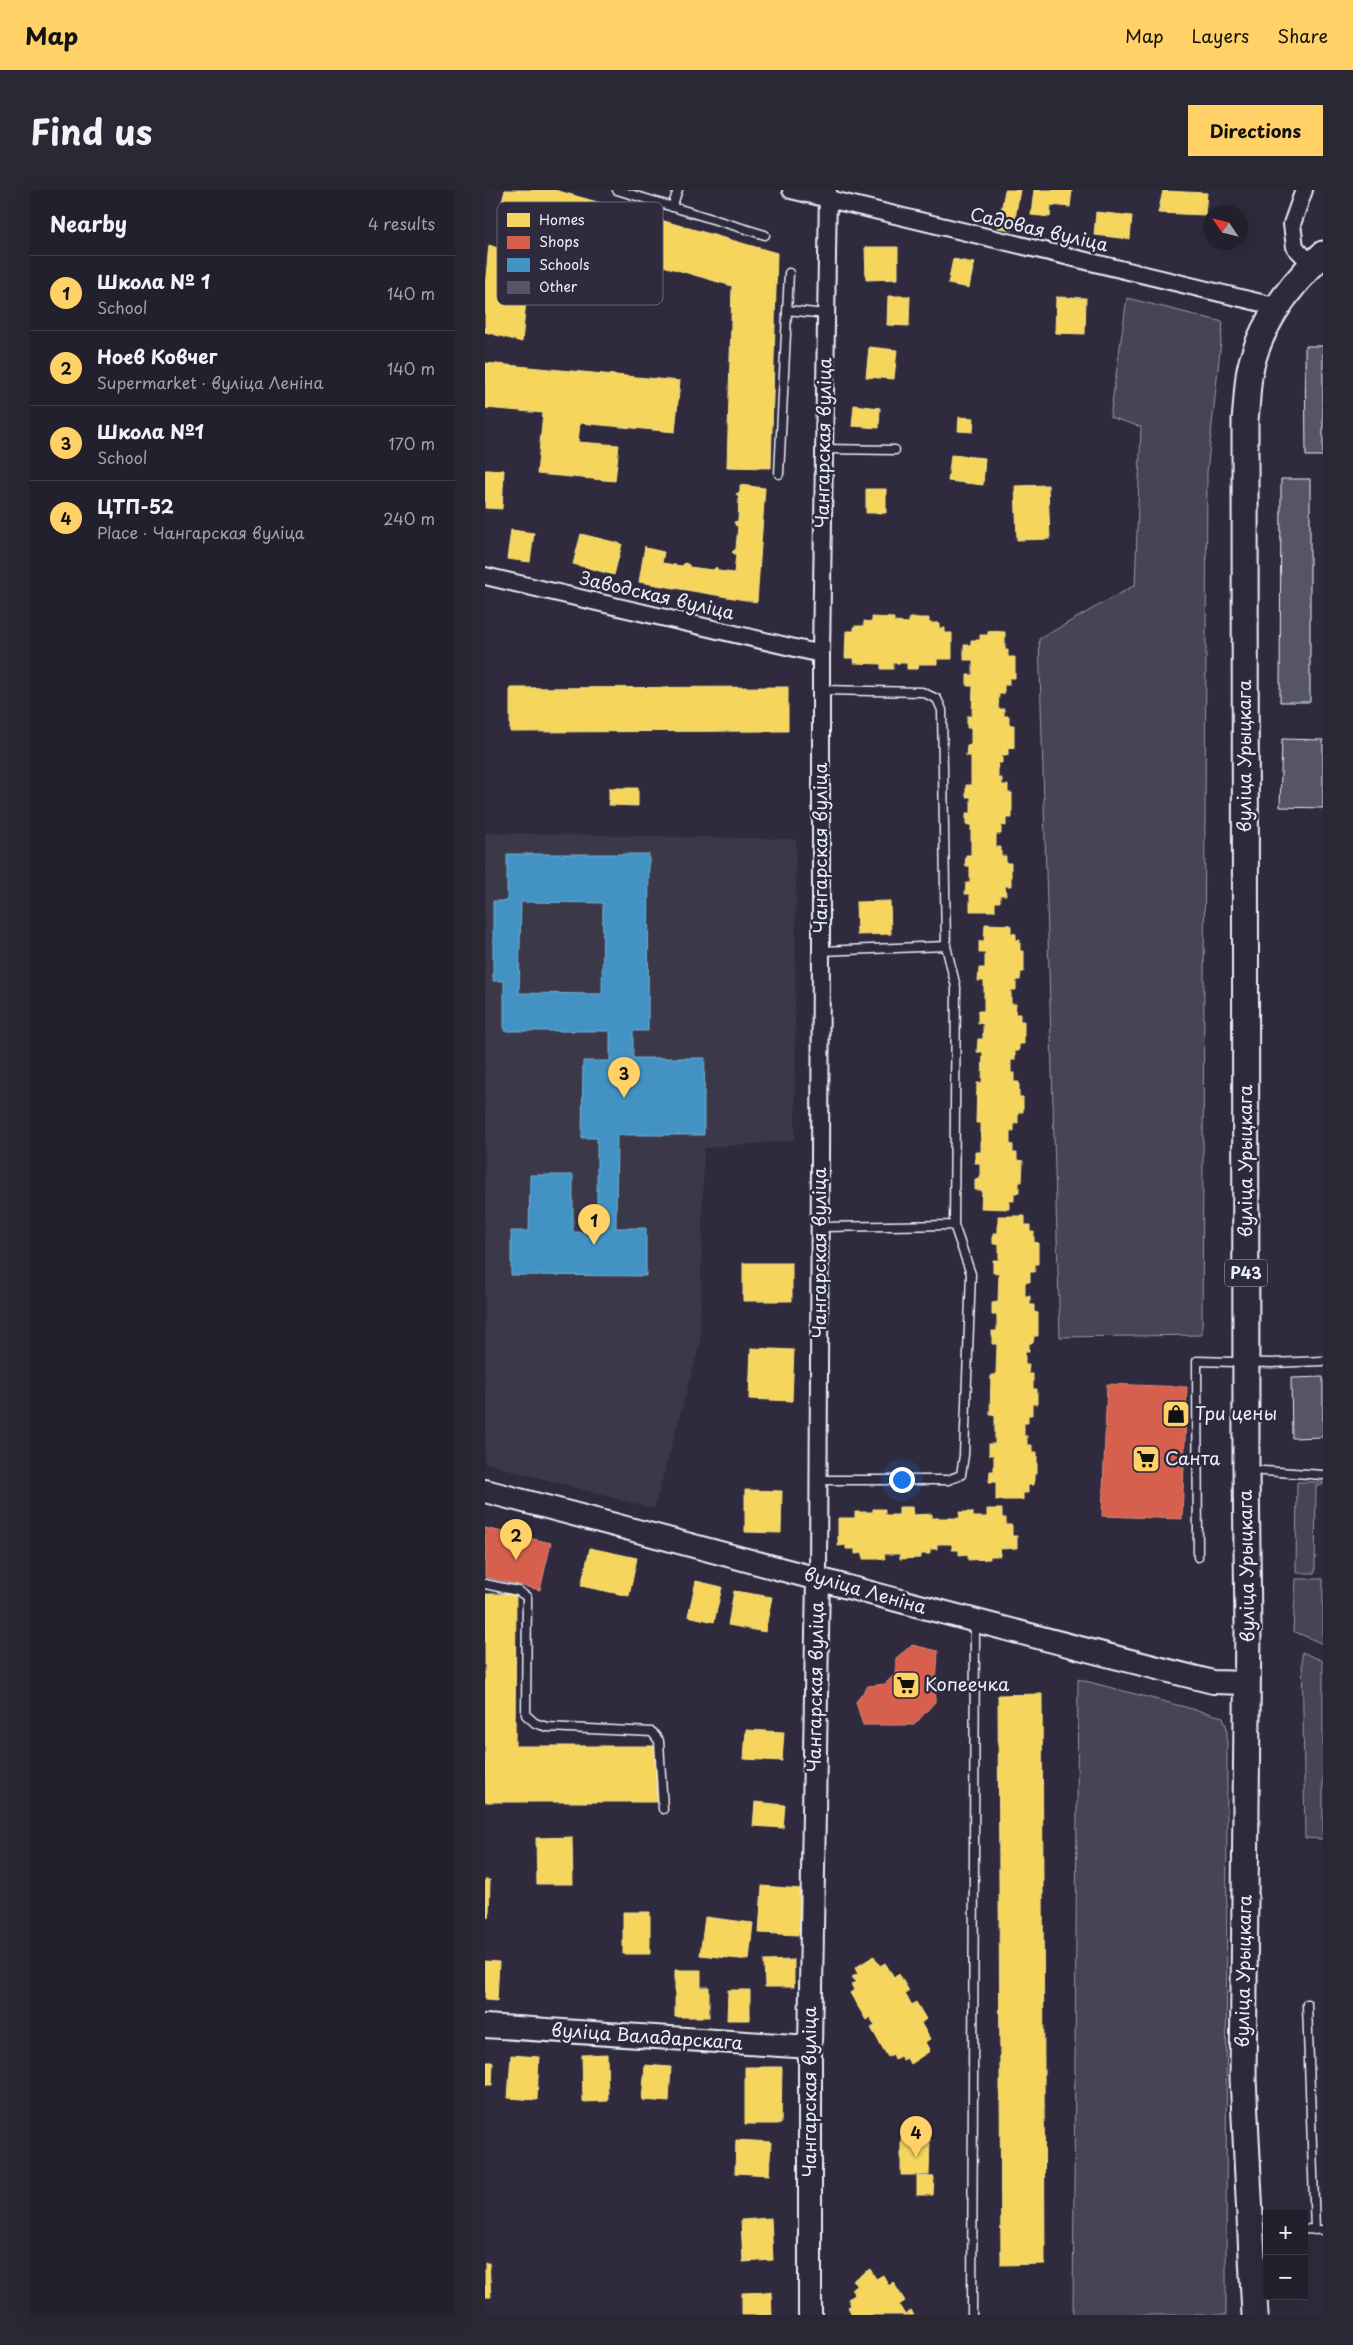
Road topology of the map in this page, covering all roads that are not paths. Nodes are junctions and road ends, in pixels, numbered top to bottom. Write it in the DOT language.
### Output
graph roads {
  1 [pos="617,190"];
  2 [pos="678,190"];
  3 [pos="791,190"];
  4 [pos="1304,190"];
  5 [pos="828,195"];
  6 [pos="656,202"];
  7 [pos="663,204"];
  8 [pos="672,207"];
  9 [pos="765,235"];
  10 [pos="1317,260"];
  11 [pos="789,273"];
  12 [pos="1278,307"];
  13 [pos="787,310"];
  14 [pos="826,314"];
  15 [pos="823,449"];
  16 [pos="895,450"];
  17 [pos="779,474"];
  18 [pos="485,576"];
  19 [pos="821,654"];
  20 [pos="821,690"];
  21 [pos="946,946"];
  22 [pos="821,951"];
  23 [pos="954,1225"];
  24 [pos="820,1227"];
  25 [pos="1323,1361"];
  26 [pos="1246,1362"];
  27 [pos="1246,1470"];
  28 [pos="1323,1474"];
  29 [pos="819,1480"];
  30 [pos="485,1491"];
  31 [pos="1198,1557"];
  32 [pos="817,1577"];
  33 [pos="485,1584"];
  34 [pos="975,1622"];
  35 [pos="1247,1683"];
  36 [pos="663,1810"];
  37 [pos="1307,2004"];
  38 [pos="485,2026"];
  39 [pos="810,2047"];
  40 [pos="1319,2230"];
  41 [pos="809,2315"];
  42 [pos="972,2315"];
  43 [pos="1255,2315"];
  1 -- 6 [label="lane"];
  2 -- 8 [label="lane"];
  3 -- 5 [label="street, Садовая вуліца"];
  4 -- 10 [label="street, вуліца Урыцкага"];
  5 -- 12 [label="street, Садовая вуліца"];
  5 -- 14 [label="street, Чангарская вуліца"];
  7 -- 8 [label="lane"];
  8 -- 9 [label="lane"];
  10 -- 12 [label="main road, вуліца Урыцкага / Р43"];
  11 -- 13 [label="lane"];
  12 -- 26 [label="main road, вуліца Урыцкага / Р43"];
  13 -- 14 [label="lane"];
  13 -- 17 [label="lane"];
  14 -- 15 [label="street, Чангарская вуліца"];
  15 -- 16 [label="lane"];
  15 -- 19 [label="street, Чангарская вуліца"];
  18 -- 19 [label="street, Заводская вуліца"];
  19 -- 20 [label="street, Чангарская вуліца"];
  20 -- 21 [label="lane"];
  20 -- 22 [label="street, Чангарская вуліца"];
  21 -- 22 [label="lane"];
  21 -- 23 [label="lane"];
  22 -- 24 [label="street, Чангарская вуліца"];
  23 -- 24 [label="lane"];
  23 -- 29 [label="lane"];
  24 -- 29 [label="street, Чангарская вуліца"];
  25 -- 26 [label="lane"];
  26 -- 27 [label="main road, вуліца Урыцкага / Р43"];
  26 -- 31 [label="lane"];
  27 -- 28 [label="lane"];
  27 -- 35 [label="main road, вуліца Урыцкага / Р43"];
  29 -- 32 [label="street, Чангарская вуліца"];
  30 -- 32 [label="main road, вуліца Леніна"];
  32 -- 34 [label="main road, вуліца Леніна"];
  32 -- 39 [label="main road, Чангарская вуліца"];
  33 -- 36 [label="lane"];
  34 -- 35 [label="main road, вуліца Леніна"];
  34 -- 42 [label="lane"];
  35 -- 43 [label="main road, вуліца Урыцкага / Р43"];
  37 -- 40 [label="lane"];
  38 -- 39 [label="main road, вуліца Валадарскага"];
  39 -- 41 [label="main road, Чангарская вуліца"];
}
